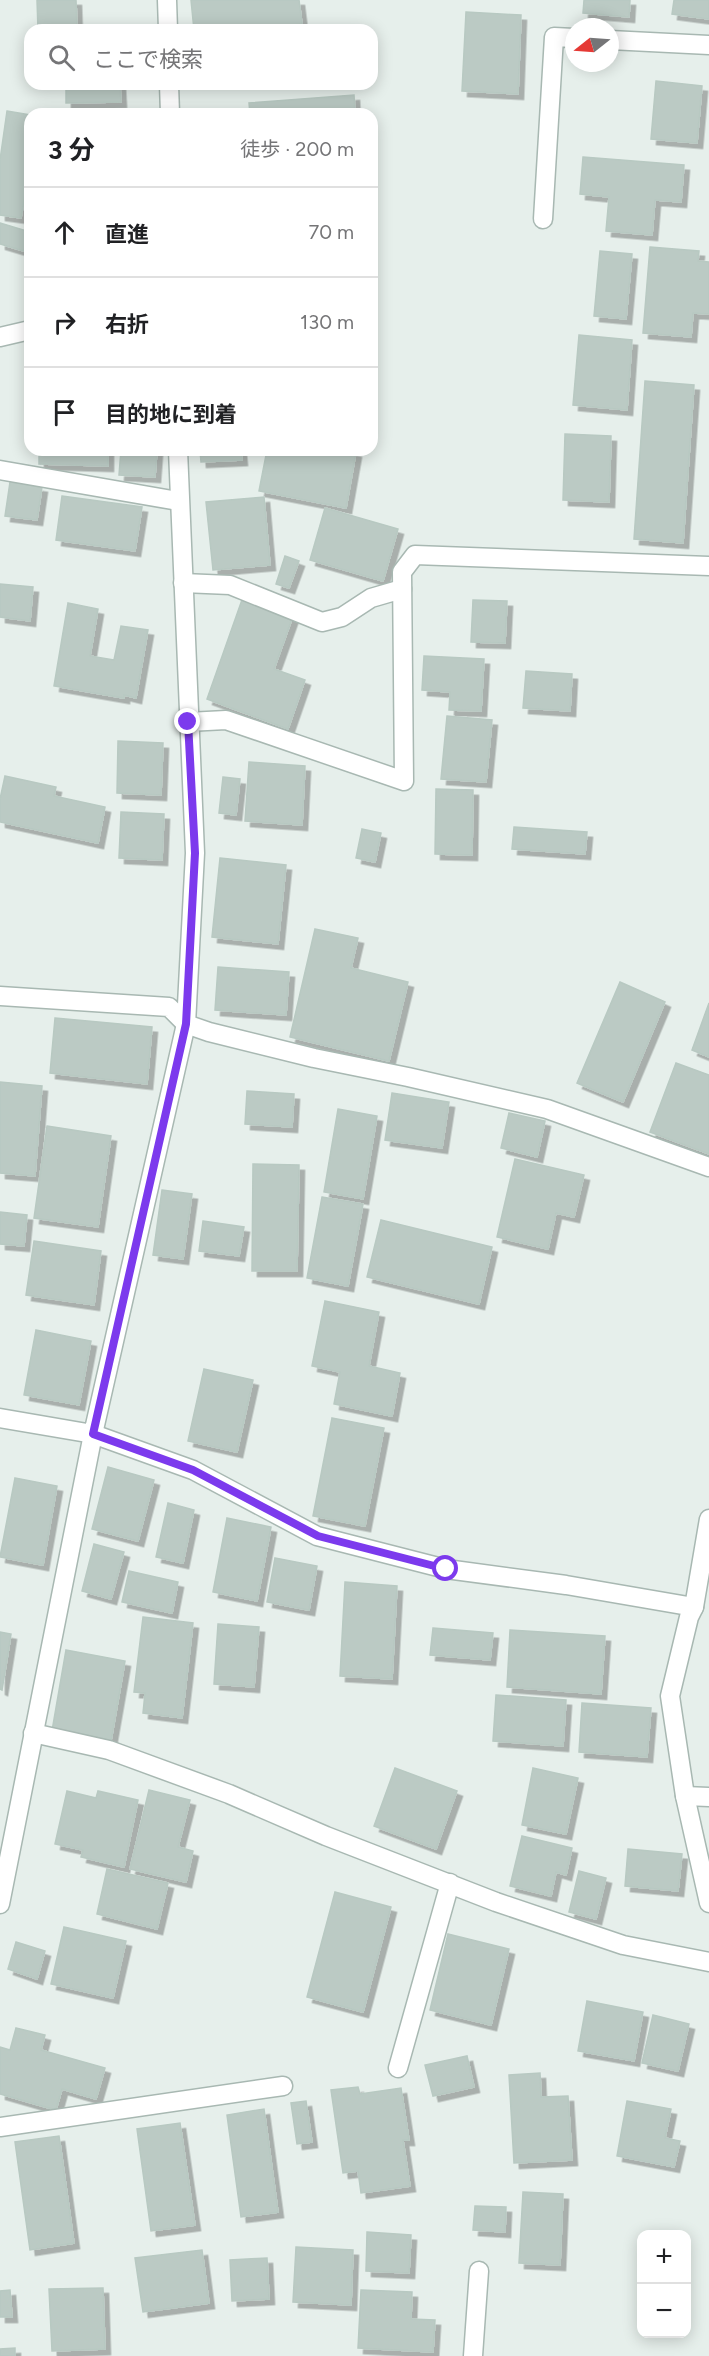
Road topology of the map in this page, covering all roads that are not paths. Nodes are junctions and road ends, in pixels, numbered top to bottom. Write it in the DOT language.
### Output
graph roads {
  1 [pos="167,0"];
  2 [pos="168,24"];
  3 [pos="565,38"];
  4 [pos="619,40"];
  5 [pos="709,45"];
  6 [pos="169,90"];
  7 [pos="170,108"];
  8 [pos="543,219"];
  9 [pos="24,331"];
  10 [pos="0,337"];
  11 [pos="177,456"];
  12 [pos="0,470"];
  13 [pos="178,501"];
  14 [pos="709,566"];
  15 [pos="183,583"];
  16 [pos="402,589"];
  17 [pos="188,722"];
  18 [pos="0,996"];
  19 [pos="186,1024"];
  20 [pos="709,1167"];
  21 [pos="0,1418"];
  22 [pos="93,1434"];
  23 [pos="709,1519"];
  24 [pos="694,1607"];
  25 [pos="33,1733"];
  26 [pos="685,1796"];
  27 [pos="709,1797"];
  28 [pos="450,1883"];
  29 [pos="709,1903"];
  30 [pos="0,1904"];
  31 [pos="709,1962"];
  32 [pos="398,2068"];
  33 [pos="283,2086"];
  34 [pos="0,2127"];
  35 [pos="479,2271"];
  36 [pos="473,2356"];
  1 -- 2 [label="street"];
  3 -- 8 [label="street"];
  4 -- 5 [label="street"];
  6 -- 7 [label="street"];
  9 -- 10 [label="street"];
  11 -- 13 [label="street"];
  12 -- 13 [label="street"];
  13 -- 15 [label="street"];
  14 -- 16 [label="street"];
  15 -- 16 [label="street"];
  15 -- 17 [label="street"];
  16 -- 17 [label="street"];
  17 -- 19 [label="street"];
  18 -- 19 [label="street"];
  19 -- 20 [label="street"];
  19 -- 22 [label="street"];
  21 -- 22 [label="street"];
  22 -- 24 [label="street"];
  22 -- 25 [label="street"];
  23 -- 24 [label="street"];
  24 -- 26 [label="street"];
  25 -- 28 [label="street"];
  25 -- 30 [label="street"];
  26 -- 27 [label="street"];
  26 -- 29 [label="street"];
  28 -- 31 [label="street"];
  28 -- 32 [label="street"];
  33 -- 34 [label="street"];
  35 -- 36 [label="street"];
}
